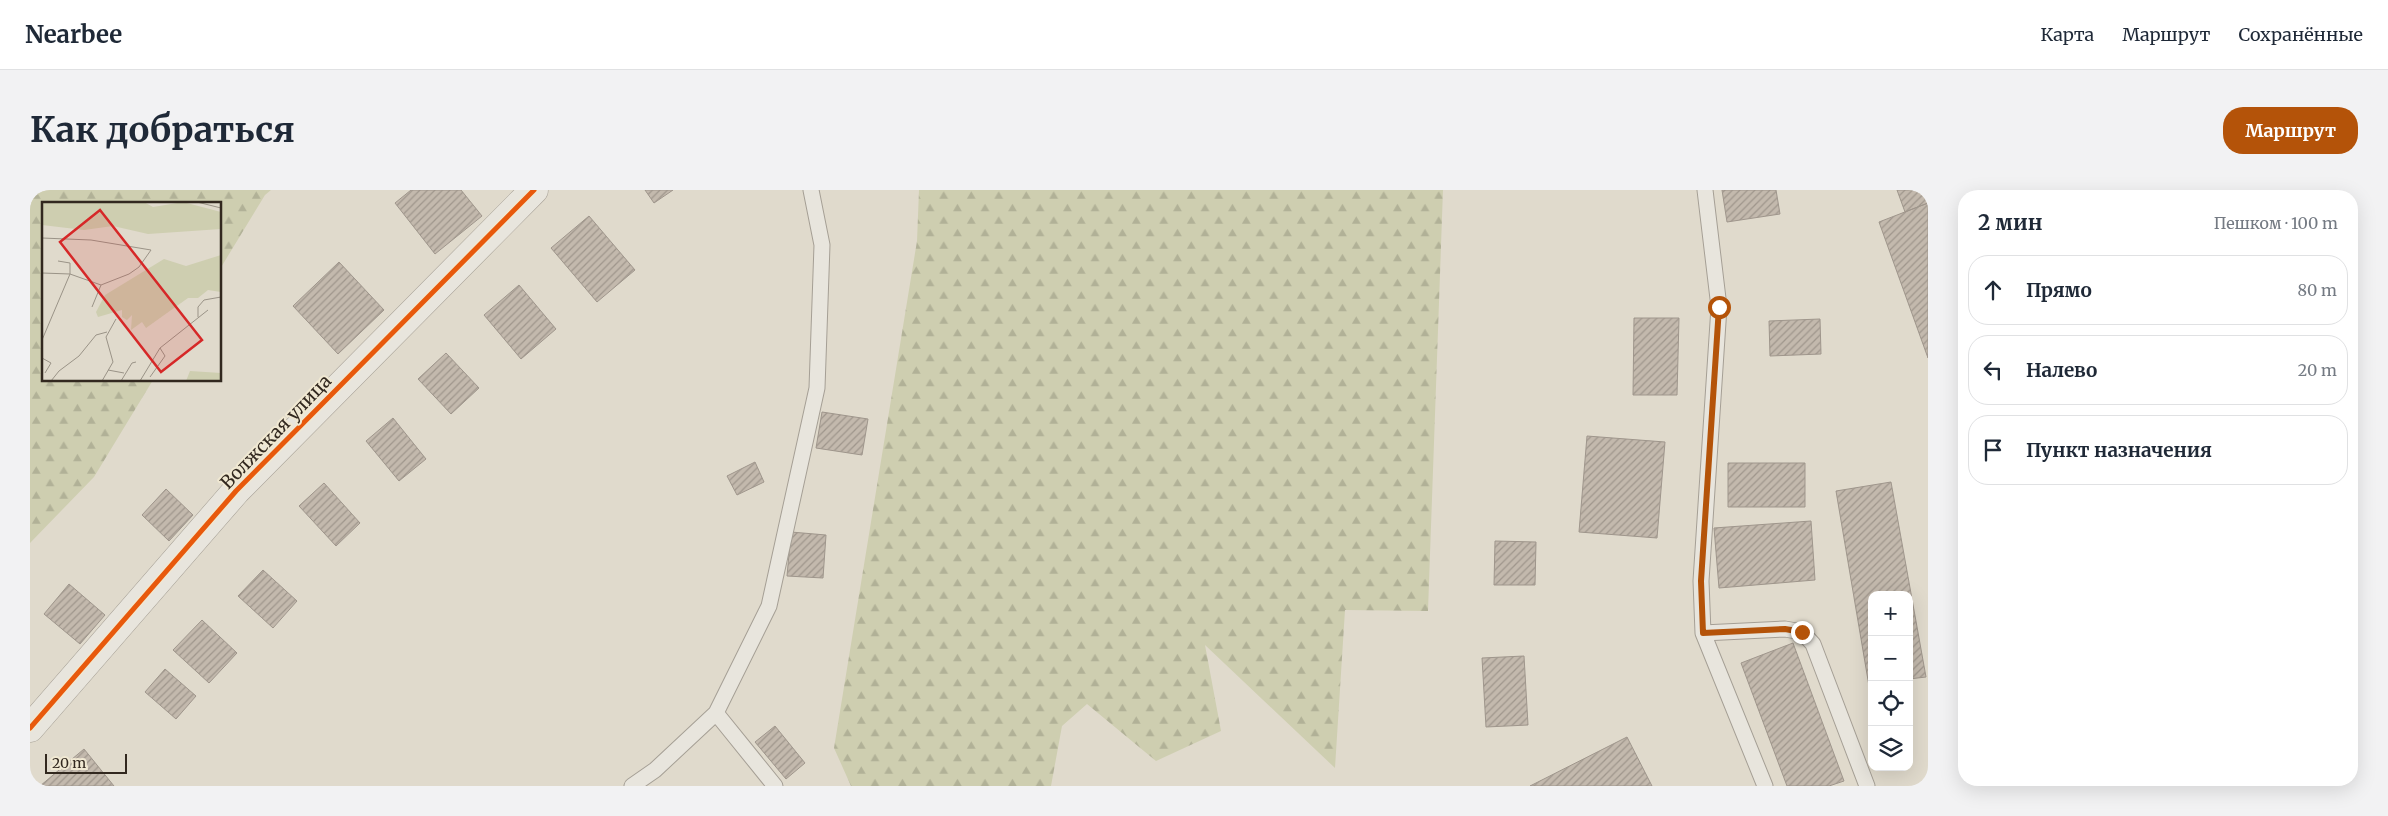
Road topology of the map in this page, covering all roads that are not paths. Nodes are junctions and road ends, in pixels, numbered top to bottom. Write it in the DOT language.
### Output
graph roads {
  1 [pos="534,190"];
  2 [pos="811,190"];
  3 [pos="1705,190"];
  4 [pos="1703,633"];
  5 [pos="716,713"];
  6 [pos="30,728"];
  7 [pos="632,786"];
  8 [pos="775,786"];
  9 [pos="1766,786"];
  10 [pos="1867,786"];
  1 -- 6 [label="street, Волжская улица"];
  2 -- 5 [label="lane"];
  3 -- 4 [label="lane"];
  4 -- 9 [label="lane"];
  4 -- 10 [label="lane"];
  5 -- 7 [label="lane"];
  5 -- 8 [label="lane"];
}
